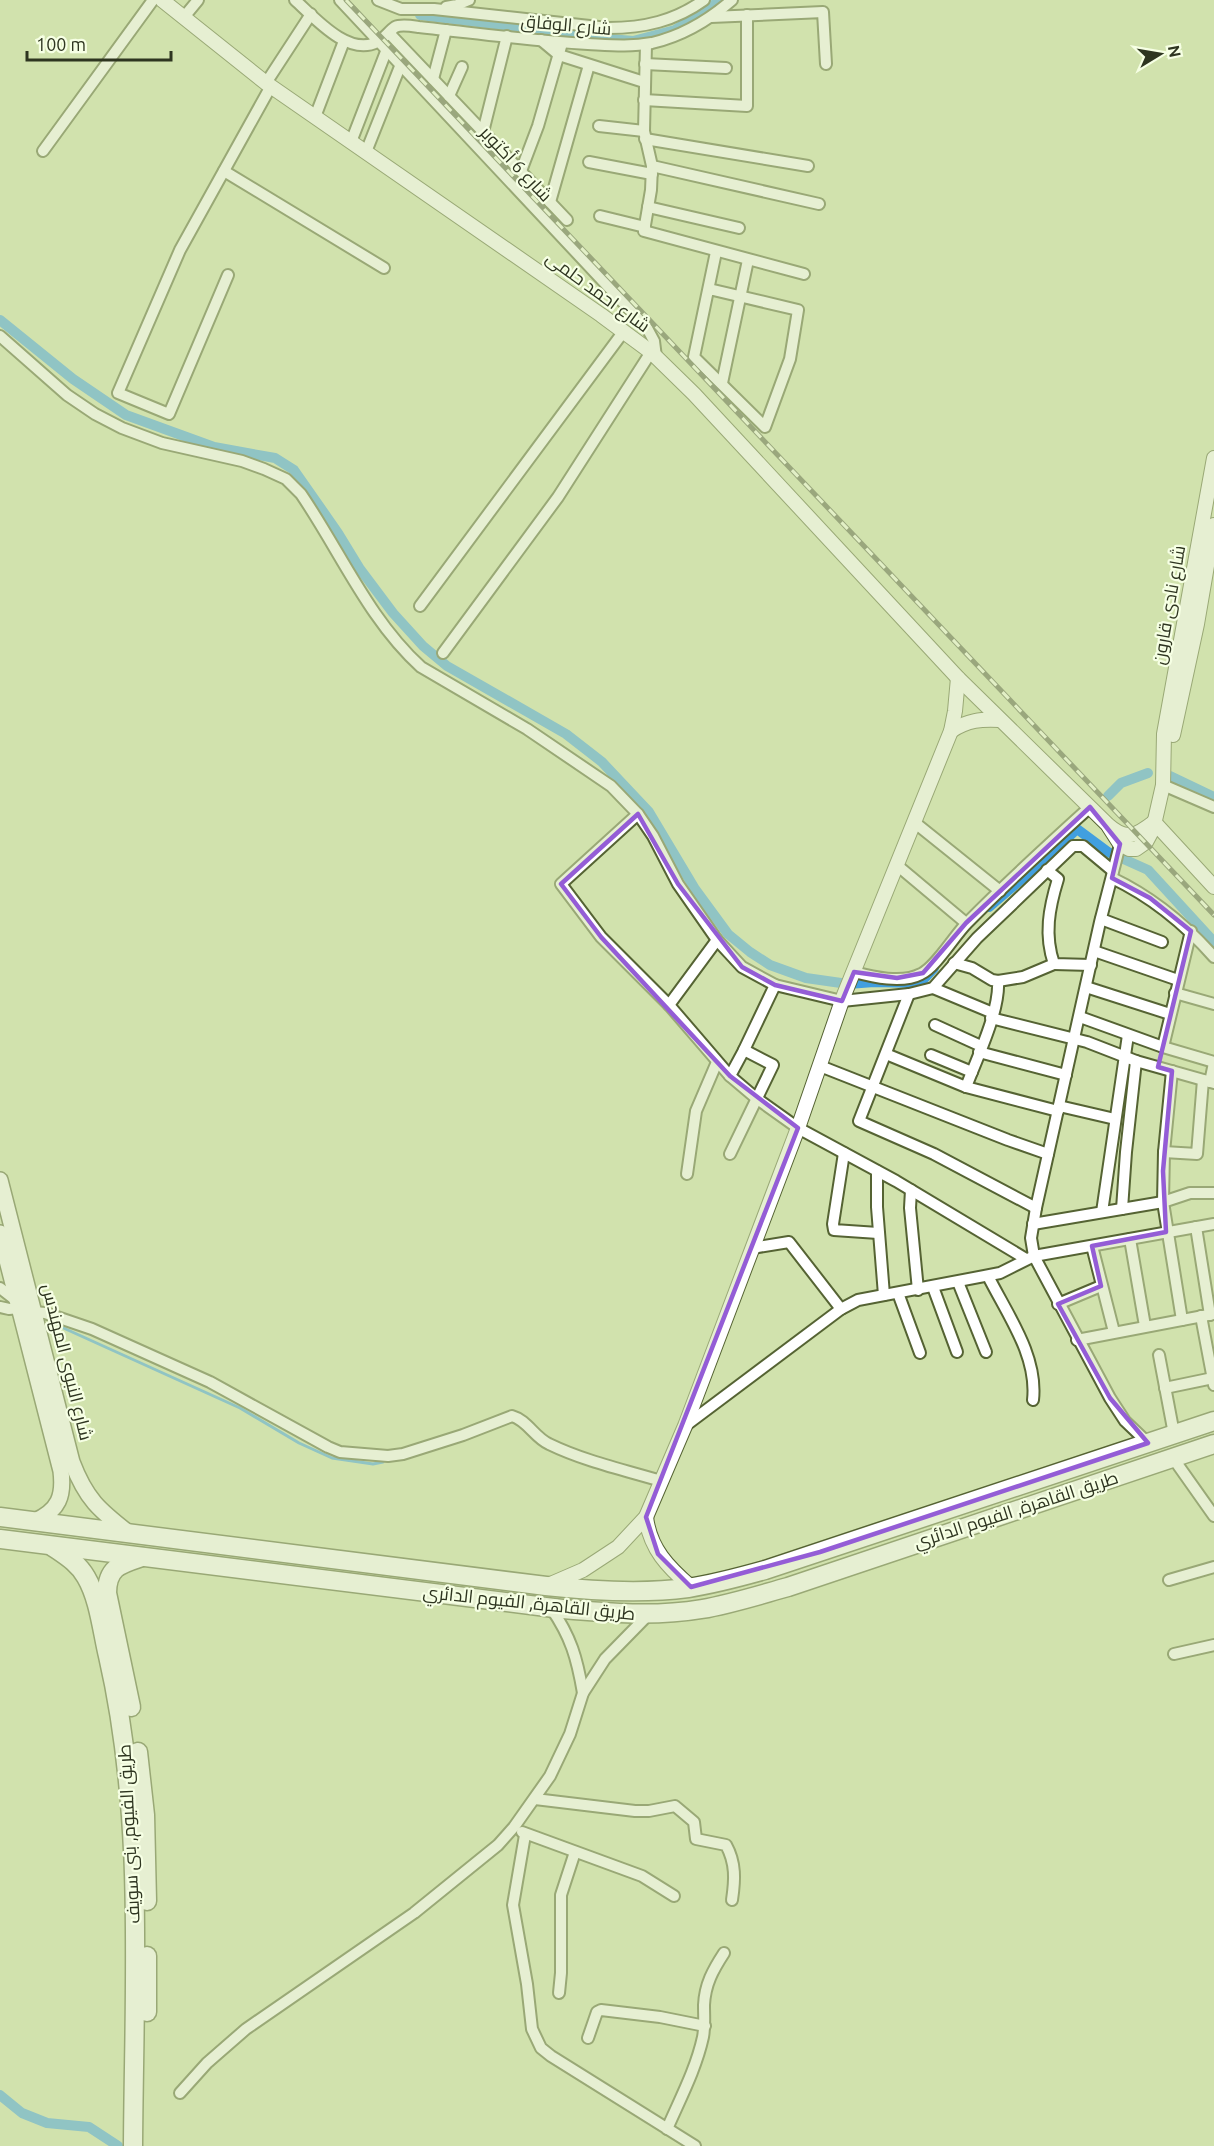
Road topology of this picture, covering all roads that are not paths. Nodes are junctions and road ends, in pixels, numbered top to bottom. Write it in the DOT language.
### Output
graph roads {
  1 [pos="153,0"];
  2 [pos="162,0"];
  3 [pos="198,0"];
  4 [pos="295,0"];
  5 [pos="340,0"];
  6 [pos="378,0"];
  7 [pos="445,0"];
  8 [pos="469,0"];
  9 [pos="704,0"];
  10 [pos="732,0"];
  11 [pos="457,5"];
  12 [pos="419,9"];
  13 [pos="434,9"];
  14 [pos="311,14"];
  15 [pos="747,15"];
  16 [pos="184,17"];
  17 [pos="710,17"];
  18 [pos="418,27"];
  19 [pos="446,30"];
  20 [pos="390,33"];
  21 [pos="507,36"];
  22 [pos="541,40"];
  23 [pos="344,41"];
  24 [pos="562,43"];
  25 [pos="646,44"];
  26 [pos="383,45"];
  27 [pos="559,55"];
  28 [pos="400,64"];
  29 [pos="645,64"];
  30 [pos="826,64"];
  31 [pos="589,65"];
  32 [pos="462,67"];
  33 [pos="726,69"];
  34 [pos="433,79"];
  35 [pos="644,82"];
  36 [pos="269,85"];
  37 [pos="449,96"];
  38 [pos="644,100"];
  39 [pos="315,117"];
  40 [pos="599,126"];
  41 [pos="483,132"];
  42 [pos="645,135"];
  43 [pos="351,142"];
  44 [pos="43,151"];
  45 [pos="366,152"];
  46 [pos="590,162"];
  47 [pos="807,166"];
  48 [pos="652,170"];
  49 [pos="225,171"];
  50 [pos="521,171"];
  51 [pos="550,202"];
  52 [pos="819,204"];
  53 [pos="648,207"];
  54 [pos="600,216"];
  55 [pos="567,220"];
  56 [pos="645,227"];
  57 [pos="739,228"];
  58 [pos="716,252"];
  59 [pos="748,260"];
  60 [pos="384,268"];
  61 [pos="804,274"];
  62 [pos="228,275"];
  63 [pos="709,289"];
  64 [pos="740,297"];
  65 [pos="624,331"];
  66 [pos="0,336"];
  67 [pos="653,355"];
  68 [pos="722,383"];
  69 [pos="1214,458"];
  70 [pos="1214,525"];
  71 [pos="420,606"];
  72 [pos="443,653"];
  73 [pos="958,678"];
  74 [pos="1000,720"];
  75 [pos="951,731"];
  76 [pos="1163,759"];
  77 [pos="1162,785"];
  78 [pos="1090,807"];
  79 [pos="1214,807"];
  80 [pos="638,814"];
  81 [pos="914,822"];
  82 [pos="1154,822"];
  83 [pos="1120,844"];
  84 [pos="898,866"];
  85 [pos="1047,870"];
  86 [pos="1113,872"];
  87 [pos="1214,887"];
  88 [pos="1000,891"];
  89 [pos="1101,920"];
  90 [pos="966,924"];
  91 [pos="1191,932"];
  92 [pos="717,940"];
  93 [pos="1162,942"];
  94 [pos="1094,951"];
  95 [pos="1214,957"];
  96 [pos="954,963"];
  97 [pos="1054,964"];
  98 [pos="1091,965"];
  99 [pos="852,975"];
  100 [pos="1178,980"];
  101 [pos="998,981"];
  102 [pos="774,985"];
  103 [pos="1086,987"];
  104 [pos="933,988"];
  105 [pos="1175,993"];
  106 [pos="909,994"];
  107 [pos="843,998"];
  108 [pos="1214,1004"];
  109 [pos="669,1005"];
  110 [pos="1170,1014"];
  111 [pos="992,1016"];
  112 [pos="1080,1017"];
  113 [pos="935,1025"];
  114 [pos="1128,1035"];
  115 [pos="1075,1039"];
  116 [pos="1163,1047"];
  117 [pos="980,1049"];
  118 [pos="744,1050"];
  119 [pos="886,1054"];
  120 [pos="931,1054"];
  121 [pos="1123,1056"];
  122 [pos="1136,1061"];
  123 [pos="717,1062"];
  124 [pos="1214,1062"];
  125 [pos="820,1066"];
  126 [pos="1172,1071"];
  127 [pos="972,1072"];
  128 [pos="1066,1075"];
  129 [pos="730,1076"];
  130 [pos="1209,1082"];
  131 [pos="872,1087"];
  132 [pos="966,1087"];
  133 [pos="756,1098"];
  134 [pos="1059,1109"];
  135 [pos="1115,1119"];
  136 [pos="798,1128"];
  137 [pos="1164,1152"];
  138 [pos="844,1153"];
  139 [pos="730,1154"];
  140 [pos="1048,1154"];
  141 [pos="878,1171"];
  142 [pos="687,1174"];
  143 [pos="0,1180"];
  144 [pos="911,1190"];
  145 [pos="1214,1193"];
  146 [pos="1163,1202"];
  147 [pos="1036,1208"];
  148 [pos="1122,1209"];
  149 [pos="1102,1212"];
  150 [pos="1033,1224"];
  151 [pos="1214,1224"];
  152 [pos="1196,1227"];
  153 [pos="1166,1232"];
  154 [pos="0,1233"];
  155 [pos="878,1233"];
  156 [pos="1130,1239"];
  157 [pos="1092,1246"];
  158 [pos="752,1248"];
  159 [pos="1030,1257"];
  160 [pos="988,1276"];
  161 [pos="958,1282"];
  162 [pos="1101,1286"];
  163 [pos="933,1287"];
  164 [pos="0,1288"];
  165 [pos="918,1290"];
  166 [pos="898,1293"];
  167 [pos="884,1296"];
  168 [pos="1058,1304"];
  169 [pos="0,1307"];
  170 [pos="841,1309"];
  171 [pos="27,1310"];
  172 [pos="1208,1315"];
  173 [pos="1182,1320"];
  174 [pos="1145,1326"];
  175 [pos="1114,1332"];
  176 [pos="1077,1340"];
  177 [pos="957,1352"];
  178 [pos="986,1352"];
  179 [pos="920,1353"];
  180 [pos="1159,1355"];
  181 [pos="1213,1382"];
  182 [pos="1165,1388"];
  183 [pos="1033,1400"];
  184 [pos="1214,1421"];
  185 [pos="685,1426"];
  186 [pos="1174,1434"];
  187 [pos="1148,1443"];
  188 [pos="1214,1444"];
  189 [pos="1173,1458"];
  190 [pos="661,1481"];
  191 [pos="937,1514"];
  192 [pos="1214,1515"];
  193 [pos="0,1516"];
  194 [pos="646,1517"];
  195 [pos="35,1521"];
  196 [pos="130,1534"];
  197 [pos="944,1534"];
  198 [pos="0,1539"];
  199 [pos="48,1545"];
  200 [pos="306,1555"];
  201 [pos="146,1556"];
  202 [pos="1214,1567"];
  203 [pos="303,1578"];
  204 [pos="1168,1580"];
  205 [pos="546,1586"];
  206 [pos="691,1587"];
  207 [pos="550,1608"];
  208 [pos="649,1614"];
  209 [pos="1214,1645"];
  210 [pos="1174,1654"];
  211 [pos="583,1693"];
  212 [pos="535,1799"];
  213 [pos="514,1827"];
  214 [pos="525,1835"];
  215 [pos="575,1852"];
  216 [pos="674,1896"];
  217 [pos="732,1899"];
  218 [pos="724,1953"];
  219 [pos="559,1993"];
  220 [pos="705,2026"];
  221 [pos="588,2038"];
  222 [pos="180,2093"];
  223 [pos="667,2129"];
  224 [pos="133,2146"];
  225 [pos="144,2146"];
  226 [pos="694,2146"];
  1 -- 44 [label="street"];
  2 -- 16 [label="main road, شارع احمد حلمى"];
  3 -- 16 [label="street"];
  4 -- 14 [label="street"];
  5 -- 26 [label="street, شارع 6 أكتوبر"];
  6 -- 12 [label="street, شارع الوفاق"];
  7 -- 11 [label="street"];
  8 -- 11 [label="street"];
  9 -- 13 [label="street, شارع الوفاق"];
  10 -- 17 [label="street, شارع الوفاق"];
  11 -- 13 [label="street"];
  12 -- 13 [label="street, شارع الوفاق"];
  12 -- 18 [label="street"];
  14 -- 23 [label="street"];
  14 -- 36 [label="street"];
  15 -- 17 [label="street"];
  15 -- 30 [label="street"];
  15 -- 38 [label="street"];
  16 -- 36 [label="main road, شارع احمد حلمى"];
  17 -- 25 [label="street, شارع الوفاق"];
  18 -- 19 [label="street, شارع الوفاق"];
  18 -- 20 [label="street, شارع الوفاق"];
  19 -- 21 [label="street, شارع الوفاق"];
  19 -- 34 [label="street"];
  20 -- 26 [label="street"];
  20 -- 34 [label="street, شارع 6 أكتوبر"];
  21 -- 22 [label="street, شارع الوفاق"];
  21 -- 41 [label="street"];
  22 -- 24 [label="street, شارع الوفاق"];
  22 -- 27 [label="street"];
  23 -- 26 [label="street"];
  23 -- 39 [label="street"];
  24 -- 25 [label="street, شارع الوفاق"];
  24 -- 27 [label="street"];
  25 -- 29 [label="street"];
  26 -- 28 [label="street, شارع 6 أكتوبر"];
  26 -- 43 [label="street"];
  27 -- 31 [label="street"];
  27 -- 50 [label="street"];
  28 -- 45 [label="street"];
  28 -- 67 [label="street, شارع 6 أكتوبر"];
  29 -- 33 [label="street"];
  29 -- 35 [label="street"];
  31 -- 35 [label="street"];
  31 -- 51 [label="street"];
  32 -- 37 [label="street"];
  34 -- 37 [label="street, شارع 6 أكتوبر"];
  35 -- 38 [label="street"];
  36 -- 39 [label="main road, شارع احمد حلمى"];
  36 -- 49 [label="street"];
  37 -- 41 [label="street, شارع 6 أكتوبر"];
  38 -- 42 [label="street"];
  39 -- 43 [label="main road, شارع احمد حلمى"];
  40 -- 42 [label="street"];
  41 -- 50 [label="street, شارع 6 أكتوبر"];
  42 -- 47 [label="street"];
  42 -- 48 [label="street"];
  43 -- 45 [label="main road, شارع احمد حلمى"];
  45 -- 65 [label="main road, شارع احمد حلمى"];
  46 -- 48 [label="street"];
  48 -- 52 [label="street"];
  48 -- 53 [label="street"];
  49 -- 60 [label="street"];
  49 -- 62 [label="street"];
  50 -- 51 [label="street, شارع 6 أكتوبر"];
  51 -- 55 [label="street, شارع 6 أكتوبر"];
  53 -- 56 [label="street"];
  53 -- 57 [label="street"];
  54 -- 56 [label="street"];
  56 -- 58 [label="street"];
  58 -- 59 [label="street"];
  58 -- 63 [label="street"];
  59 -- 61 [label="street"];
  59 -- 64 [label="street"];
  63 -- 64 [label="street"];
  63 -- 68 [label="street"];
  64 -- 68 [label="street"];
  64 -- 68 [label="street"];
  65 -- 67 [label="main road, شارع احمد حلمى"];
  65 -- 71 [label="street"];
  66 -- 80 [label="street"];
  67 -- 72 [label="street"];
  67 -- 73 [label="main road, شارع احمد حلمى"];
  69 -- 76 [label="main road, شارع نادى قارون"];
  70 -- 76 [label="main road, شارع نادى قارون"];
  73 -- 74 [label="main road, شارع احمد حلمى"];
  73 -- 75 [label="main road"];
  74 -- 75 [label="main road"];
  74 -- 78 [label="main road, شارع احمد حلمى"];
  75 -- 81 [label="main road"];
  76 -- 77 [label="main road, شارع نادى قارون"];
  77 -- 79 [label="street"];
  77 -- 82 [label="main road, شارع نادى قارون"];
  78 -- 83 [label="main road, شارع احمد حلمى"];
  78 -- 88 [label="street"];
  80 -- 92 [label="street"];
  80 -- 109 [label="street"];
  81 -- 84 [label="main road"];
  81 -- 88 [label="street"];
  82 -- 83 [label="main road, شارع نادى قارون"];
  82 -- 87 [label="main road"];
  83 -- 86 [label="street"];
  84 -- 90 [label="street"];
  84 -- 99 [label="main road"];
  85 -- 86 [label="street"];
  85 -- 96 [label="street"];
  85 -- 97 [label="street"];
  86 -- 89 [label="street"];
  86 -- 91 [label="street"];
  88 -- 90 [label="street"];
  89 -- 93 [label="street"];
  89 -- 94 [label="street"];
  90 -- 99 [label="street"];
  91 -- 95 [label="street"];
  91 -- 100 [label="street"];
  92 -- 102 [label="street"];
  92 -- 109 [label="street"];
  94 -- 98 [label="street"];
  94 -- 100 [label="street"];
  96 -- 101 [label="street"];
  96 -- 104 [label="street"];
  97 -- 98 [label="street"];
  97 -- 101 [label="street"];
  98 -- 103 [label="street"];
  99 -- 107 [label="main road"];
  100 -- 105 [label="street"];
  101 -- 111 [label="street"];
  102 -- 107 [label="street"];
  102 -- 118 [label="street"];
  103 -- 110 [label="street"];
  103 -- 112 [label="street"];
  104 -- 106 [label="street"];
  104 -- 111 [label="street"];
  105 -- 108 [label="street"];
  105 -- 110 [label="street"];
  106 -- 107 [label="street"];
  106 -- 119 [label="street"];
  107 -- 125 [label="main road"];
  109 -- 123 [label="street"];
  110 -- 116 [label="street"];
  111 -- 115 [label="street"];
  111 -- 117 [label="street"];
  112 -- 114 [label="street"];
  112 -- 115 [label="street"];
  113 -- 117 [label="street"];
  114 -- 116 [label="street"];
  114 -- 121 [label="street"];
  115 -- 121 [label="street"];
  115 -- 128 [label="street"];
  116 -- 124 [label="street"];
  117 -- 127 [label="street"];
  117 -- 128 [label="street"];
  118 -- 129 [label="street"];
  118 -- 133 [label="street"];
  119 -- 131 [label="street"];
  119 -- 132 [label="street"];
  120 -- 127 [label="street"];
  121 -- 122 [label="street"];
  121 -- 135 [label="street"];
  122 -- 126 [label="street"];
  122 -- 148 [label="street"];
  123 -- 129 [label="street"];
  123 -- 142 [label="street"];
  124 -- 130 [label="street"];
  125 -- 131 [label="street"];
  125 -- 136 [label="main road"];
  126 -- 130 [label="street"];
  126 -- 137 [label="street"];
  127 -- 132 [label="street"];
  128 -- 134 [label="street"];
  129 -- 133 [label="street"];
  130 -- 137 [label="street"];
  131 -- 140 [label="street"];
  131 -- 147 [label="street"];
  132 -- 134 [label="street"];
  133 -- 136 [label="street"];
  133 -- 139 [label="street"];
  134 -- 135 [label="street"];
  134 -- 140 [label="street"];
  135 -- 149 [label="street"];
  136 -- 138 [label="street"];
  136 -- 158 [label="main road"];
  137 -- 146 [label="street"];
  138 -- 141 [label="street"];
  138 -- 155 [label="street"];
  140 -- 147 [label="street"];
  141 -- 144 [label="street"];
  141 -- 155 [label="street"];
  143 -- 171 [label="main road, شارع النبوى المهندس"];
  144 -- 159 [label="street"];
  144 -- 165 [label="street"];
  145 -- 146 [label="street"];
  146 -- 148 [label="street"];
  146 -- 153 [label="street"];
  147 -- 150 [label="street"];
  148 -- 149 [label="street"];
  149 -- 150 [label="street"];
  150 -- 159 [label="street"];
  151 -- 152 [label="street"];
  152 -- 153 [label="street"];
  152 -- 172 [label="street"];
  153 -- 156 [label="street"];
  153 -- 173 [label="street"];
  154 -- 171 [label="main road, شارع النبوى المهندس"];
  155 -- 167 [label="street"];
  156 -- 157 [label="street"];
  156 -- 174 [label="street"];
  157 -- 159 [label="street"];
  157 -- 162 [label="street"];
  158 -- 170 [label="street"];
  158 -- 185 [label="main road"];
  159 -- 160 [label="street"];
  159 -- 168 [label="street"];
  160 -- 161 [label="street"];
  160 -- 183 [label="street"];
  161 -- 163 [label="street"];
  161 -- 178 [label="street"];
  162 -- 168 [label="street"];
  162 -- 175 [label="street"];
  163 -- 165 [label="street"];
  163 -- 177 [label="street"];
  164 -- 171 [label="street"];
  165 -- 166 [label="street"];
  166 -- 167 [label="street"];
  166 -- 179 [label="street"];
  167 -- 170 [label="street"];
  168 -- 176 [label="street"];
  169 -- 171 [label="street"];
  170 -- 185 [label="street"];
  171 -- 190 [label="street"];
  171 -- 195 [label="main road, شارع النبوى المهندس"];
  171 -- 196 [label="main road, شارع النبوى المهندس"];
  172 -- 173 [label="street"];
  172 -- 181 [label="street"];
  173 -- 174 [label="street"];
  174 -- 175 [label="street"];
  175 -- 176 [label="street"];
  176 -- 187 [label="street"];
  180 -- 182 [label="street"];
  181 -- 182 [label="street"];
  182 -- 186 [label="street"];
  184 -- 186 [label="highway, طريق القاهرة, الفيوم الدائري"];
  185 -- 190 [label="main road"];
  186 -- 187 [label="highway, طريق القاهرة, الفيوم الدائري"];
  187 -- 191 [label="highway, طريق القاهرة, الفيوم الدائري"];
  188 -- 189 [label="highway, طريق القاهرة, الفيوم الدائري"];
  189 -- 192 [label="street"];
  189 -- 197 [label="highway, طريق القاهرة, الفيوم الدائري"];
  190 -- 194 [label="main road"];
  191 -- 197 [label="highway"];
  191 -- 206 [label="highway, طريق القاهرة, الفيوم الدائري"];
  193 -- 195 [label="highway, طريق القاهرة, الفيوم الدائري"];
  194 -- 205 [label="main road"];
  194 -- 206 [label="main road"];
  195 -- 196 [label="highway, طريق القاهرة, الفيوم الدائري"];
  196 -- 200 [label="highway, طريق القاهرة, الفيوم الدائري"];
  197 -- 208 [label="highway, طريق القاهرة, الفيوم الدائري"];
  198 -- 199 [label="highway, طريق القاهرة, الفيوم الدائري"];
  199 -- 201 [label="highway, طريق القاهرة, الفيوم الدائري"];
  199 -- 224 [label="highway, طريق الفيوم, بنى سويف"];
  200 -- 203 [label="highway"];
  200 -- 205 [label="highway, طريق القاهرة, الفيوم الدائري"];
  201 -- 203 [label="highway, طريق القاهرة, الفيوم الدائري"];
  201 -- 225 [label="highway, طريق الفيوم, بنى سويف"];
  202 -- 204 [label="street"];
  203 -- 207 [label="highway, طريق القاهرة, الفيوم الدائري"];
  205 -- 206 [label="highway, طريق القاهرة, الفيوم الدائري"];
  207 -- 208 [label="highway, طريق القاهرة, الفيوم الدائري"];
  207 -- 211 [label="street"];
  208 -- 211 [label="street"];
  209 -- 210 [label="street"];
  211 -- 212 [label="street"];
  212 -- 213 [label="street"];
  212 -- 217 [label="street"];
  213 -- 214 [label="street"];
  213 -- 222 [label="street"];
  214 -- 215 [label="street"];
  214 -- 223 [label="street"];
  215 -- 216 [label="street"];
  215 -- 219 [label="street"];
  218 -- 220 [label="street"];
  220 -- 221 [label="street"];
  220 -- 223 [label="street"];
  223 -- 226 [label="street"];
}
